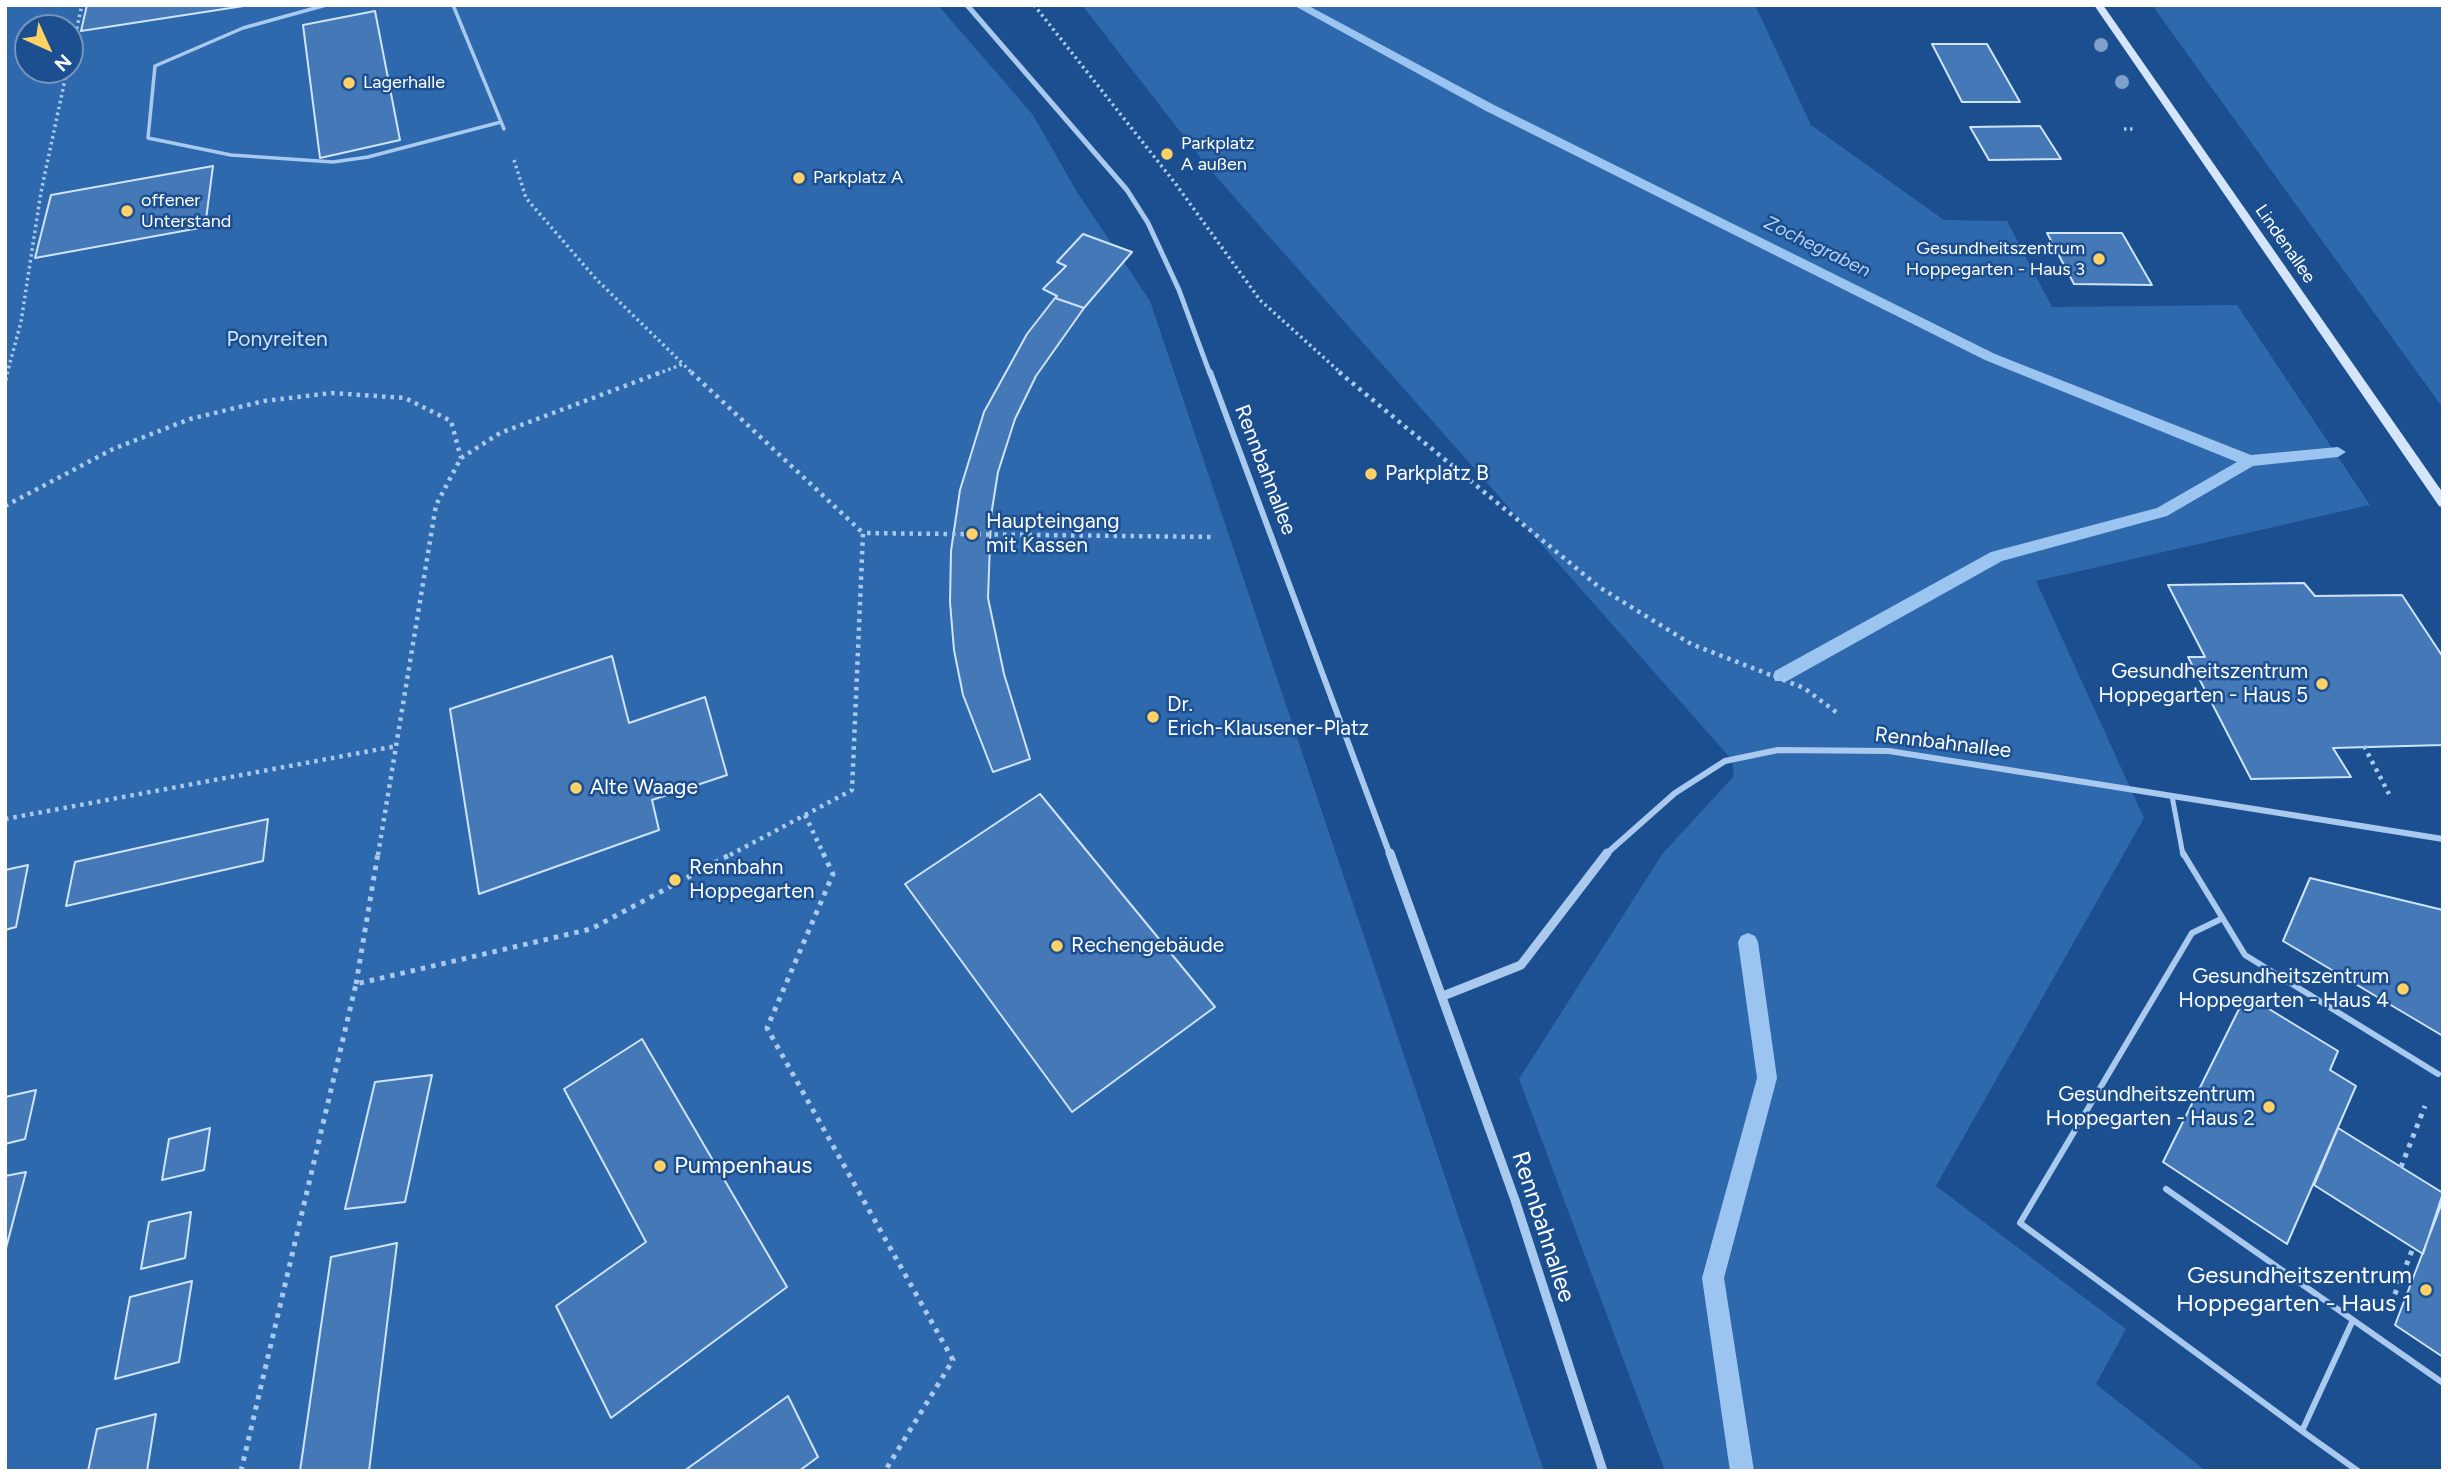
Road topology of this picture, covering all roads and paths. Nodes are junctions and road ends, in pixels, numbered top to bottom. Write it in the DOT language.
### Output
graph roads {
  1 [pos="326,5"];
  2 [pos="453,5"];
  3 [pos="967,5"];
  4 [pos="1034,5"];
  5 [pos="2098,5"];
  6 [pos="65,84"];
  7 [pos="501,121"];
  8 [pos="504,129"];
  9 [pos="2124,129"];
  10 [pos="2135,129"];
  11 [pos="683,364"];
  12 [pos="5,381"];
  13 [pos="461,458"];
  14 [pos="2443,503"];
  15 [pos="5,506"];
  16 [pos="863,533"];
  17 [pos="1213,537"];
  18 [pos="397,746"];
  19 [pos="2364,746"];
  20 [pos="1889,751"];
  21 [pos="2172,796"];
  22 [pos="805,815"];
  23 [pos="5,819"];
  24 [pos="2409,832"];
  25 [pos="2443,839"];
  26 [pos="2221,919"];
  27 [pos="356,984"];
  28 [pos="1443,996"];
  29 [pos="2438,1074"];
  30 [pos="2400,1167"];
  31 [pos="2166,1189"];
  32 [pos="2413,1248"];
  33 [pos="2353,1320"];
  34 [pos="2378,1338"];
  35 [pos="2443,1383"];
  36 [pos="2302,1431"];
  37 [pos="241,1471"];
  38 [pos="885,1471"];
  39 [pos="1603,1471"];
  40 [pos="2358,1471"];
  1 -- 7 [label="lane"];
  2 -- 7 [label="lane"];
  3 -- 28 [label="street, Rennbahnallee"];
  4 -- 20 [label="path"];
  5 -- 14 [label="street, Lindenallee"];
  6 -- 12 [label="path"];
  7 -- 8 [label="lane"];
  8 -- 11 [label="path"];
  9 -- 10 [label="path"];
  11 -- 13 [label="path"];
  11 -- 16 [label="path"];
  13 -- 15 [label="path"];
  13 -- 18 [label="path"];
  16 -- 17 [label="path"];
  16 -- 22 [label="path"];
  18 -- 23 [label="path"];
  18 -- 27 [label="path"];
  19 -- 24 [label="path"];
  20 -- 21 [label="street, Rennbahnallee"];
  20 -- 28 [label="street, Rennbahnallee"];
  21 -- 24 [label="street, Rennbahnallee"];
  21 -- 26 [label="lane"];
  22 -- 27 [label="path"];
  22 -- 38 [label="path"];
  24 -- 25 [label="street, Rennbahnallee"];
  26 -- 29 [label="lane"];
  26 -- 36 [label="lane"];
  27 -- 37 [label="path"];
  28 -- 39 [label="street, Rennbahnallee"];
  29 -- 30 [label="path"];
  31 -- 33 [label="lane"];
  32 -- 34 [label="path"];
  33 -- 34 [label="lane"];
  33 -- 36 [label="lane"];
  34 -- 35 [label="lane"];
  36 -- 40 [label="lane"];
}
